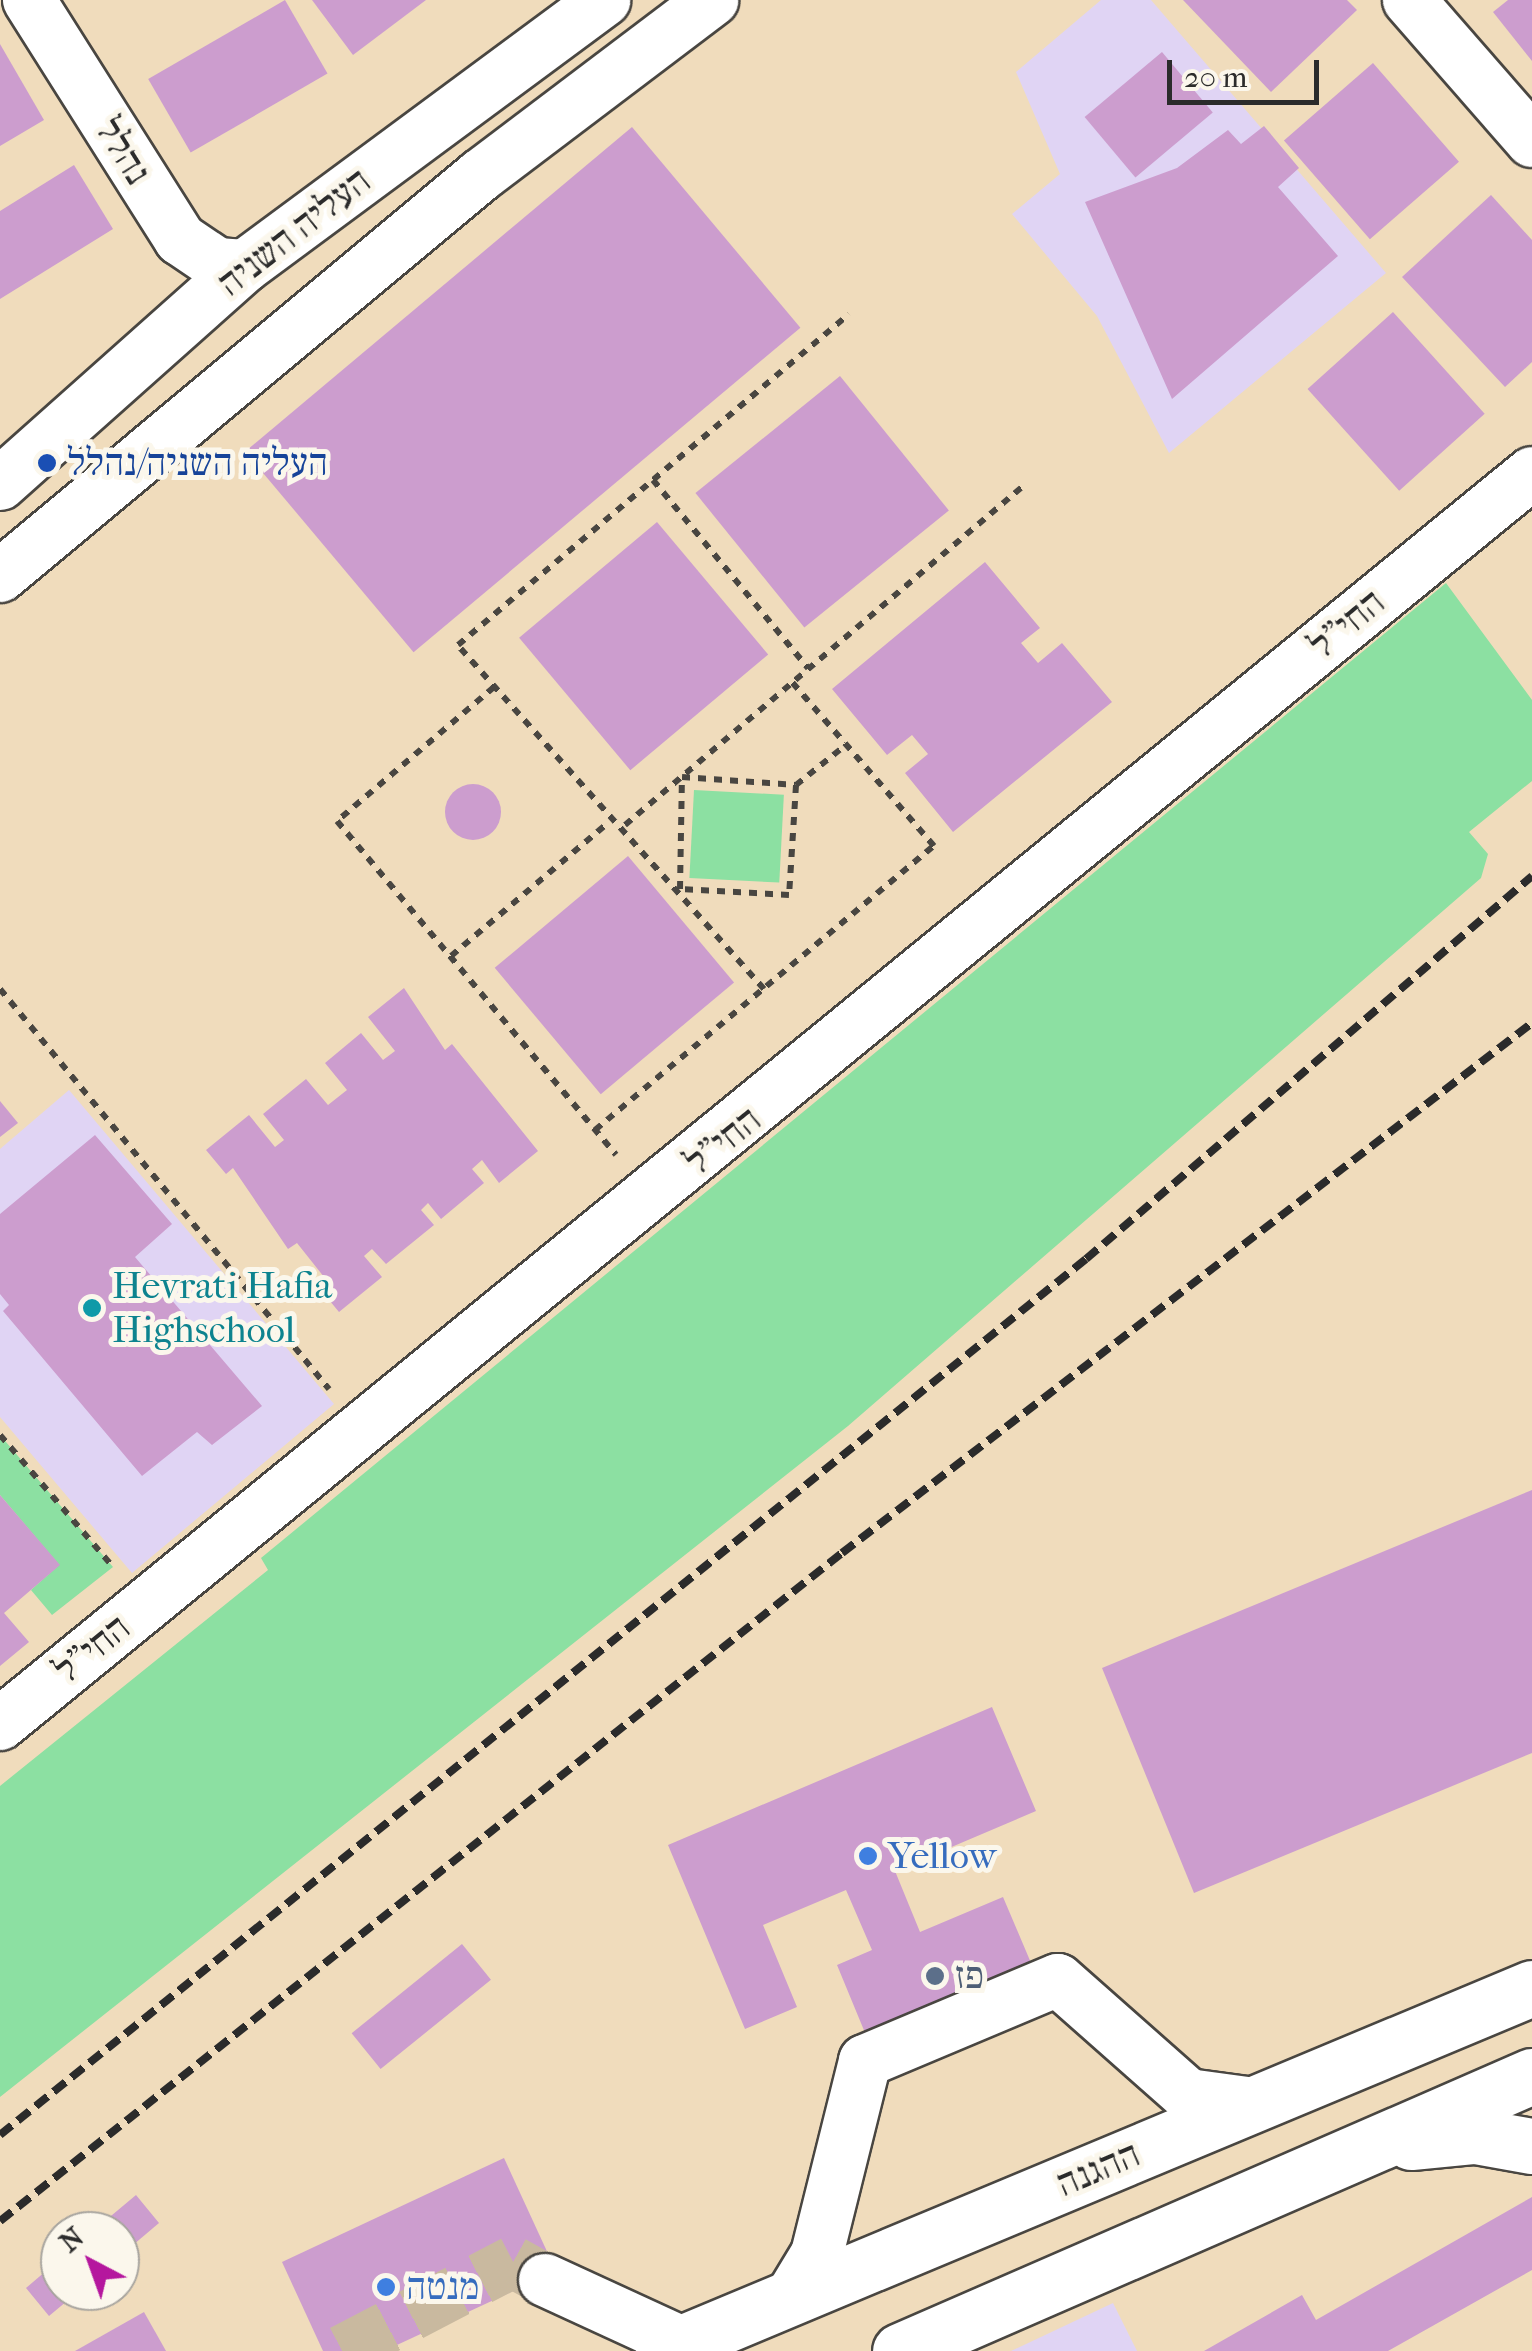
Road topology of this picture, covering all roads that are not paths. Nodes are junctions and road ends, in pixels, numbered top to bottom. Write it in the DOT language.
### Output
graph roads {
  1 [pos="29,0"];
  2 [pos="604,0"];
  3 [pos="712,0"];
  4 [pos="1409,0"];
  5 [pos="1532,141"];
  6 [pos="245,266"];
  7 [pos="1532,473"];
  8 [pos="0,484"];
  9 [pos="0,576"];
  10 [pos="0,1724"];
  11 [pos="1532,1988"];
  12 [pos="1532,2076"];
  13 [pos="1254,2104"];
  14 [pos="1368,2146"];
  15 [pos="1532,2146"];
  16 [pos="546,2280"];
  17 [pos="791,2297"];
  18 [pos="673,2347"];
  19 [pos="900,2351"];
  1 -- 6 [label="street, נהלל"];
  2 -- 6 [label="street, העליה השניה"];
  3 -- 9 [label="street"];
  4 -- 5 [label="street"];
  6 -- 8 [label="street, העליה השניה"];
  7 -- 10 [label="street, החי\"ל"];
  11 -- 13 [label="highway, ההגנה"];
  12 -- 14 [label="highway"];
  13 -- 17 [label="highway, ההגנה"];
  13 -- 17 [label="street"];
  14 -- 15 [label="highway"];
  14 -- 19 [label="highway"];
  16 -- 18 [label="street"];
  17 -- 18 [label="highway, ההגנה"];
}
